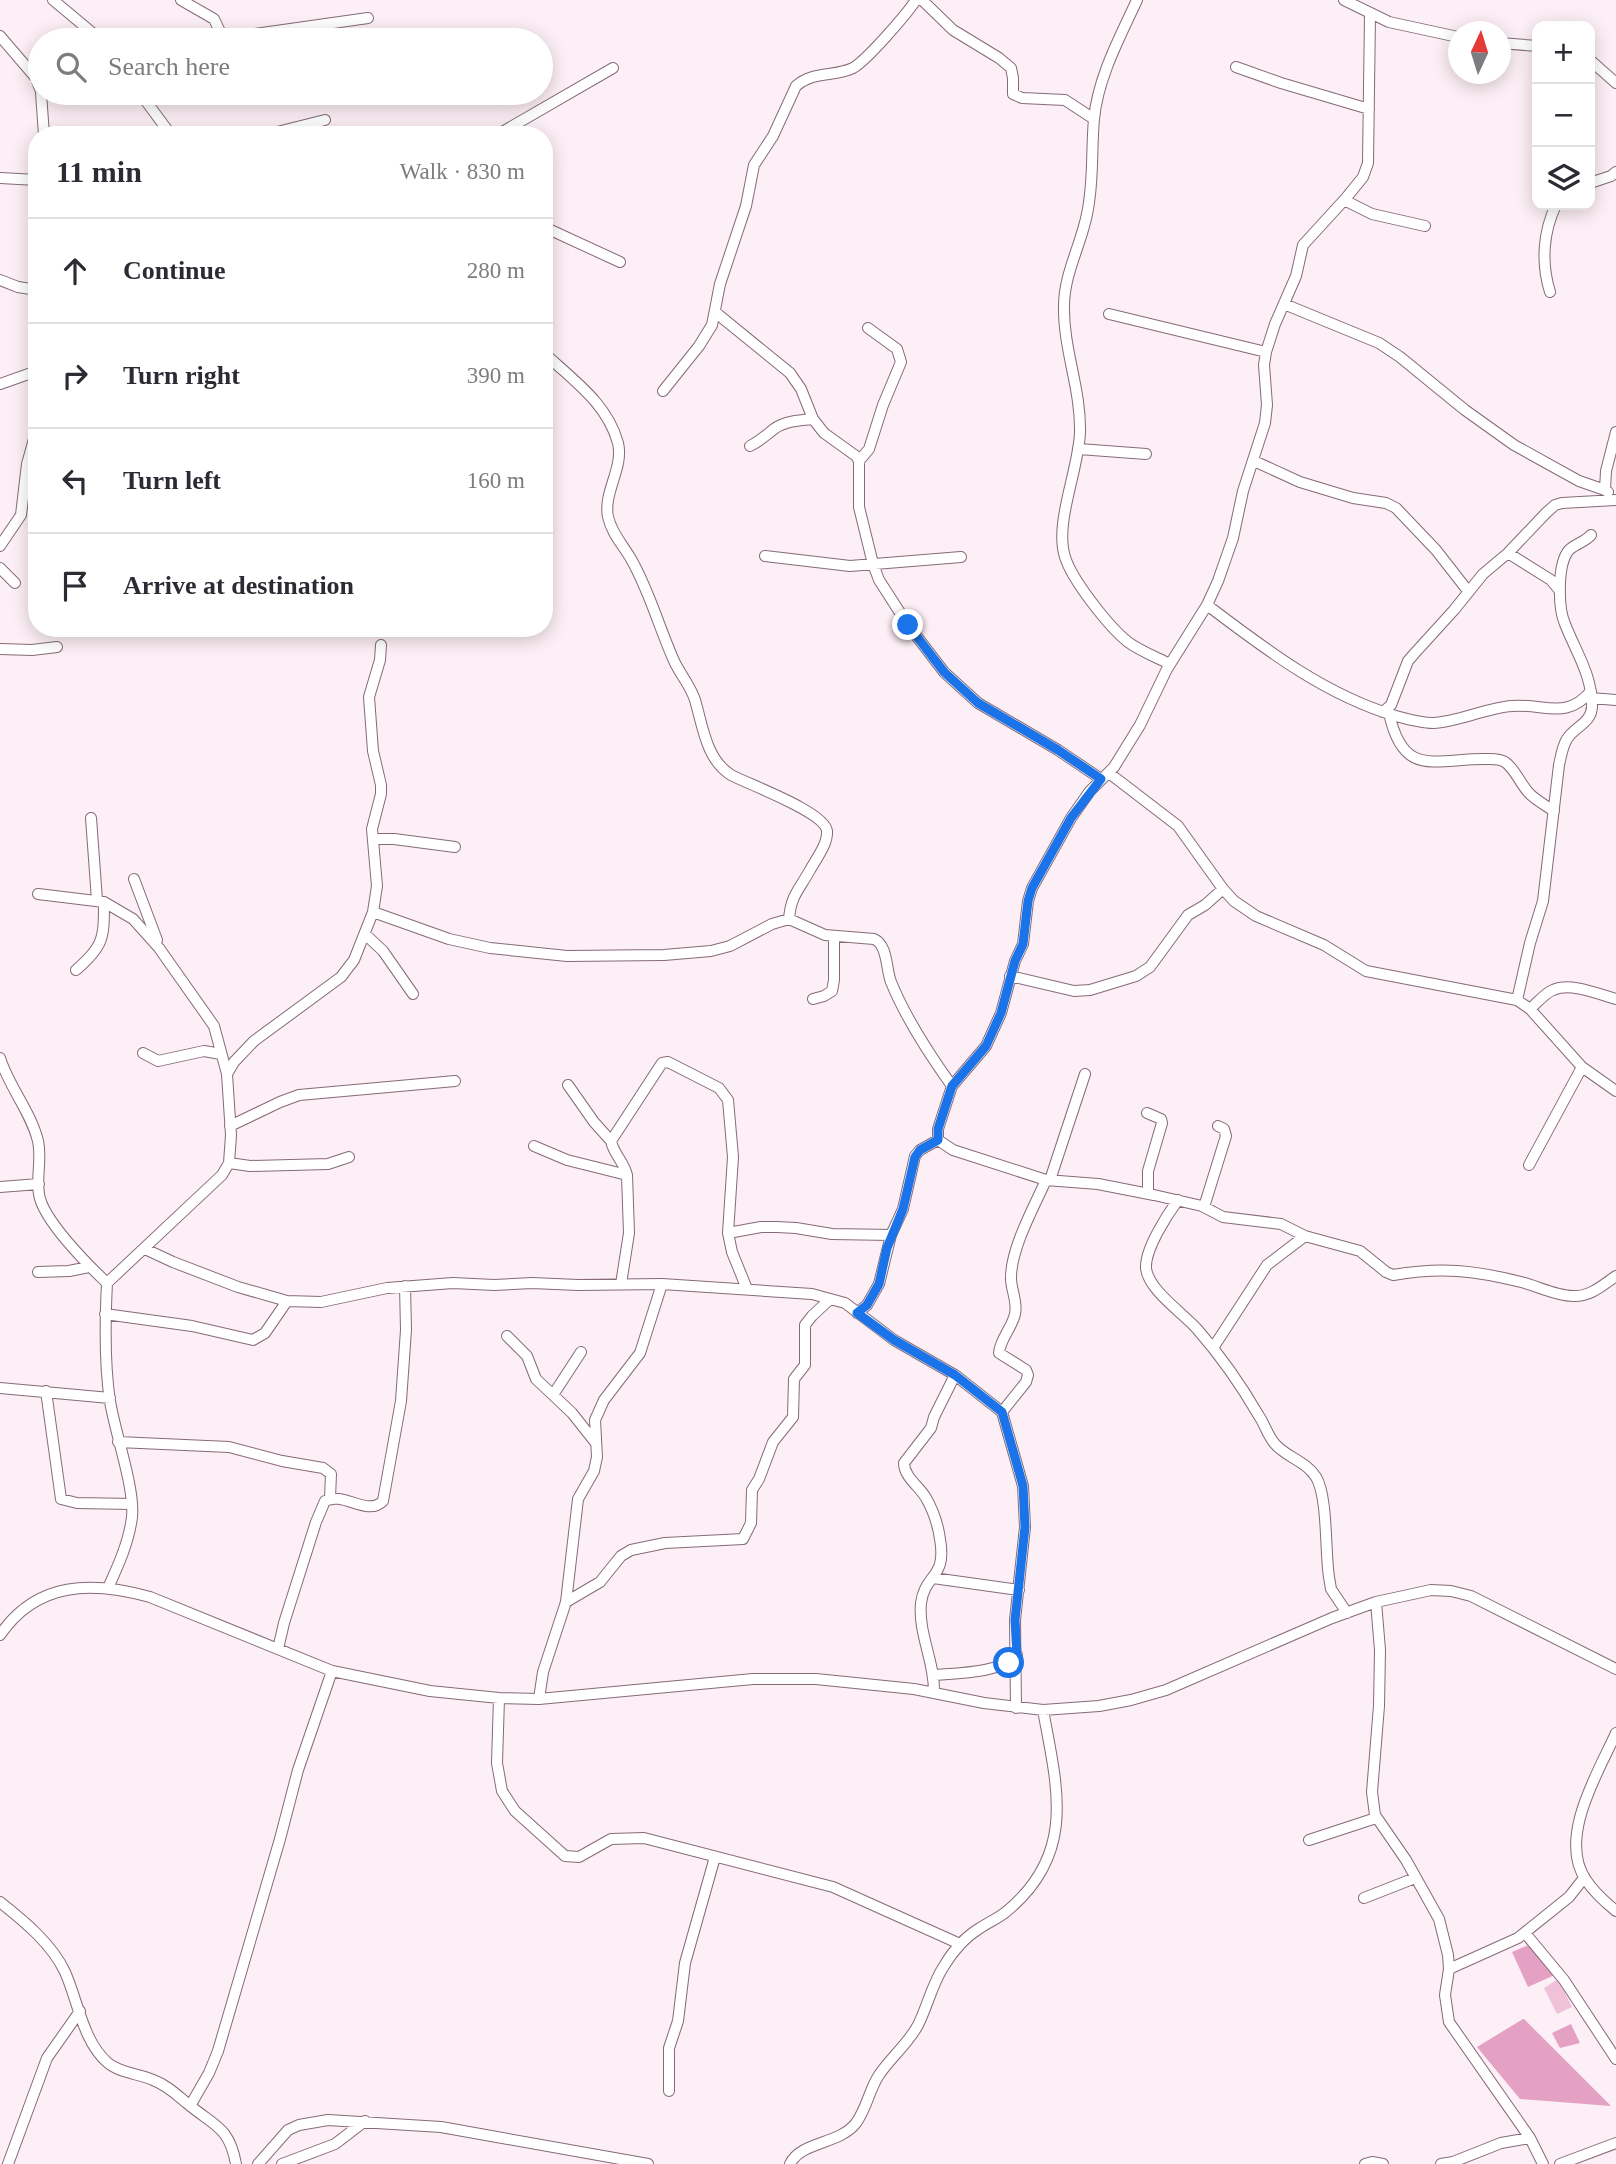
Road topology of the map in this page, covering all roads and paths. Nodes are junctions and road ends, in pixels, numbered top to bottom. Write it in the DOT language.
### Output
graph roads {
  1 [pos="52,0"];
  2 [pos="181,0"];
  3 [pos="916,0"];
  4 [pos="922,0"];
  5 [pos="1137,0"];
  6 [pos="1344,0"];
  7 [pos="1370,14"];
  8 [pos="369,18"];
  9 [pos="86,28"];
  10 [pos="218,28"];
  11 [pos="297,28"];
  12 [pos="1448,35"];
  13 [pos="0,36"];
  14 [pos="1511,44"];
  15 [pos="1532,46"];
  16 [pos="1595,65"];
  17 [pos="1236,67"];
  18 [pos="28,68"];
  19 [pos="613,68"];
  20 [pos="1616,83"];
  21 [pos="553,103"];
  22 [pos="42,105"];
  23 [pos="149,105"];
  24 [pos="549,105"];
  25 [pos="1369,109"];
  26 [pos="1094,119"];
  27 [pos="325,120"];
  28 [pos="43,126"];
  29 [pos="164,126"];
  30 [pos="301,126"];
  31 [pos="513,126"];
  32 [pos="1616,172"];
  33 [pos="0,178"];
  34 [pos="28,180"];
  35 [pos="1595,182"];
  36 [pos="1344,200"];
  37 [pos="1554,210"];
  38 [pos="1425,226"];
  39 [pos="553,231"];
  40 [pos="620,262"];
  41 [pos="0,280"];
  42 [pos="28,289"];
  43 [pos="1550,292"];
  44 [pos="1284,304"];
  45 [pos="715,312"];
  46 [pos="1109,314"];
  47 [pos="868,328"];
  48 [pos="1266,352"];
  49 [pos="553,362"];
  50 [pos="28,374"];
  51 [pos="0,384"];
  52 [pos="663,391"];
  53 [pos="813,419"];
  54 [pos="1616,432"];
  55 [pos="750,446"];
  56 [pos="1079,449"];
  57 [pos="1146,454"];
  58 [pos="28,460"];
  59 [pos="859,461"];
  60 [pos="1254,461"];
  61 [pos="1605,490"];
  62 [pos="1616,500"];
  63 [pos="1591,535"];
  64 [pos="0,546"];
  65 [pos="1507,553"];
  66 [pos="765,556"];
  67 [pos="961,558"];
  68 [pos="873,564"];
  69 [pos="0,568"];
  70 [pos="16,583"];
  71 [pos="1468,591"];
  72 [pos="1560,591"];
  73 [pos="1207,605"];
  74 [pos="381,645"];
  75 [pos="57,647"];
  76 [pos="0,649"];
  77 [pos="1170,664"];
  78 [pos="1591,695"];
  79 [pos="1616,700"];
  80 [pos="1386,713"];
  81 [pos="1105,776"];
  82 [pos="1554,811"];
  83 [pos="91,818"];
  84 [pos="373,839"];
  85 [pos="454,847"];
  86 [pos="134,878"];
  87 [pos="1223,889"];
  88 [pos="38,894"];
  89 [pos="101,901"];
  90 [pos="373,912"];
  91 [pos="789,919"];
  92 [pos="365,934"];
  93 [pos="834,937"];
  94 [pos="159,948"];
  95 [pos="76,970"];
  96 [pos="1010,976"];
  97 [pos="412,994"];
  98 [pos="813,999"];
  99 [pos="1616,999"];
  100 [pos="1517,1000"];
  101 [pos="1530,1009"];
  102 [pos="143,1053"];
  103 [pos="221,1054"];
  104 [pos="0,1058"];
  105 [pos="1582,1067"];
  106 [pos="227,1074"];
  107 [pos="1085,1074"];
  108 [pos="454,1081"];
  109 [pos="568,1086"];
  110 [pos="952,1086"];
  111 [pos="1616,1091"];
  112 [pos="1147,1113"];
  113 [pos="230,1126"];
  114 [pos="1219,1126"];
  115 [pos="611,1140"];
  116 [pos="938,1140"];
  117 [pos="534,1146"];
  118 [pos="349,1157"];
  119 [pos="229,1163"];
  120 [pos="1529,1165"];
  121 [pos="627,1175"];
  122 [pos="1048,1180"];
  123 [pos="39,1184"];
  124 [pos="0,1187"];
  125 [pos="1148,1194"];
  126 [pos="1178,1200"];
  127 [pos="1204,1207"];
  128 [pos="728,1233"];
  129 [pos="891,1235"];
  130 [pos="1305,1236"];
  131 [pos="145,1249"];
  132 [pos="89,1266"];
  133 [pos="38,1272"];
  134 [pos="1616,1276"];
  135 [pos="107,1283"];
  136 [pos="621,1284"];
  137 [pos="662,1284"];
  138 [pos="405,1286"];
  139 [pos="747,1289"];
  140 [pos="829,1300"];
  141 [pos="287,1301"];
  142 [pos="857,1313"];
  143 [pos="105,1314"];
  144 [pos="507,1336"];
  145 [pos="1213,1348"];
  146 [pos="581,1352"];
  147 [pos="955,1375"];
  148 [pos="0,1388"];
  149 [pos="46,1391"];
  150 [pos="553,1395"];
  151 [pos="110,1398"];
  152 [pos="1002,1412"];
  153 [pos="118,1442"];
  154 [pos="595,1443"];
  155 [pos="330,1498"];
  156 [pos="132,1504"];
  157 [pos="933,1578"];
  158 [pos="108,1588"];
  159 [pos="1019,1590"];
  160 [pos="566,1602"];
  161 [pos="1376,1602"];
  162 [pos="1347,1612"];
  163 [pos="0,1634"];
  164 [pos="278,1649"];
  165 [pos="1017,1655"];
  166 [pos="1616,1668"];
  167 [pos="332,1671"];
  168 [pos="934,1675"];
  169 [pos="934,1693"];
  170 [pos="499,1698"];
  171 [pos="539,1699"];
  172 [pos="1016,1708"];
  173 [pos="1043,1710"];
  174 [pos="1616,1733"];
  175 [pos="1376,1818"];
  176 [pos="1309,1840"];
  177 [pos="715,1857"];
  178 [pos="1415,1878"];
  179 [pos="1584,1878"];
  180 [pos="1364,1898"];
  181 [pos="0,1902"];
  182 [pos="1616,1910"];
  183 [pos="1525,1933"];
  184 [pos="960,1944"];
  185 [pos="1449,1969"];
  186 [pos="80,2011"];
  187 [pos="1616,2059"];
  188 [pos="669,2091"];
  189 [pos="190,2106"];
  190 [pos="365,2121"];
  191 [pos="1530,2138"];
  192 [pos="1616,2143"];
  193 [pos="8,2164"];
  194 [pos="236,2164"];
  195 [pos="258,2164"];
  196 [pos="282,2164"];
  197 [pos="648,2164"];
  198 [pos="790,2164"];
  199 [pos="1365,2164"];
  200 [pos="1382,2164"];
  201 [pos="1441,2164"];
  202 [pos="1543,2164"];
  203 [pos="1560,2164"];
  1 -- 9 [label="street"];
  2 -- 10 [label="street"];
  3 -- 45 [label="street"];
  4 -- 26 [label="street"];
  5 -- 26 [label="street"];
  6 -- 7 [label="street"];
  7 -- 12 [label="street"];
  7 -- 25 [label="street"];
  8 -- 11 [label="street"];
  13 -- 18 [label="street"];
  14 -- 15 [label="street"];
  16 -- 20 [label="street"];
  17 -- 25 [label="street"];
  19 -- 21 [label="street"];
  22 -- 28 [label="street"];
  23 -- 29 [label="street"];
  24 -- 31 [label="street"];
  25 -- 36 [label="street"];
  26 -- 56 [label="street"];
  27 -- 30 [label="street"];
  32 -- 35 [label="street"];
  33 -- 34 [label="street"];
  36 -- 38 [label="street"];
  36 -- 44 [label="street"];
  37 -- 43 [label="street"];
  39 -- 40 [label="street"];
  41 -- 42 [label="street"];
  44 -- 48 [label="street"];
  44 -- 61 [label="street"];
  45 -- 52 [label="street"];
  45 -- 53 [label="street"];
  46 -- 48 [label="street"];
  47 -- 59 [label="street"];
  48 -- 60 [label="street"];
  49 -- 91 [label="street"];
  50 -- 51 [label="street"];
  53 -- 55 [label="street"];
  53 -- 59 [label="street"];
  54 -- 61 [label="street"];
  56 -- 57 [label="street"];
  56 -- 77 [label="street"];
  58 -- 64 [label="street"];
  59 -- 68 [label="street"];
  60 -- 71 [label="street"];
  60 -- 73 [label="street"];
  61 -- 62 [label="street"];
  62 -- 65 [label="street"];
  63 -- 72 [label="street"];
  65 -- 71 [label="street"];
  65 -- 72 [label="street"];
  66 -- 68 [label="street"];
  67 -- 68 [label="street"];
  68 -- 81 [label="street"];
  69 -- 70 [label="street"];
  71 -- 80 [label="street"];
  72 -- 78 [label="street"];
  73 -- 77 [label="street"];
  73 -- 80 [label="street"];
  74 -- 84 [label="street"];
  75 -- 76 [label="street"];
  77 -- 81 [label="street"];
  78 -- 79 [label="street"];
  78 -- 80 [label="street"];
  78 -- 82 [label="street"];
  80 -- 82 [label="street"];
  81 -- 87 [label="street"];
  81 -- 96 [label="street"];
  82 -- 100 [label="street"];
  83 -- 89 [label="street"];
  84 -- 85 [label="street"];
  84 -- 90 [label="street"];
  86 -- 94 [label="street"];
  87 -- 96 [label="street"];
  87 -- 100 [label="street"];
  88 -- 89 [label="street"];
  89 -- 94 [label="street"];
  89 -- 95 [label="street"];
  90 -- 91 [label="street"];
  90 -- 92 [label="street"];
  91 -- 93 [label="street"];
  92 -- 97 [label="street"];
  92 -- 106 [label="street"];
  93 -- 98 [label="street"];
  93 -- 110 [label="street"];
  94 -- 103 [label="street"];
  96 -- 110 [label="street"];
  99 -- 101 [label="street"];
  100 -- 101 [label="street"];
  101 -- 105 [label="street"];
  102 -- 103 [label="street"];
  103 -- 106 [label="street"];
  104 -- 123 [label="street"];
  105 -- 111 [label="street"];
  105 -- 120 [label="street"];
  106 -- 113 [label="street"];
  107 -- 122 [label="street"];
  108 -- 113 [label="street"];
  109 -- 115 [label="street"];
  110 -- 116 [label="street"];
  112 -- 125 [label="street"];
  113 -- 119 [label="street"];
  114 -- 127 [label="street"];
  115 -- 121 [label="street"];
  115 -- 128 [label="street"];
  116 -- 122 [label="street"];
  116 -- 129 [label="street"];
  117 -- 121 [label="street"];
  118 -- 119 [label="street"];
  119 -- 131 [label="street"];
  121 -- 136 [label="street"];
  122 -- 125 [label="street"];
  122 -- 152 [label="street"];
  123 -- 124 [label="street"];
  123 -- 132 [label="street"];
  125 -- 126 [label="street"];
  126 -- 127 [label="street"];
  126 -- 145 [label="street"];
  127 -- 130 [label="street"];
  128 -- 129 [label="street"];
  128 -- 139 [label="street"];
  129 -- 142 [label="street"];
  130 -- 134 [label="street"];
  130 -- 145 [label="street"];
  131 -- 135 [label="street"];
  131 -- 141 [label="street"];
  132 -- 133 [label="street"];
  132 -- 135 [label="street"];
  135 -- 143 [label="street"];
  136 -- 137 [label="street"];
  136 -- 138 [label="street"];
  137 -- 139 [label="street"];
  137 -- 154 [label="street"];
  138 -- 141 [label="street"];
  138 -- 155 [label="street"];
  139 -- 140 [label="street"];
  140 -- 142 [label="street"];
  140 -- 160 [label="street"];
  141 -- 143 [label="street"];
  142 -- 147 [label="street"];
  143 -- 151 [label="street"];
  144 -- 150 [label="street"];
  145 -- 162 [label="street"];
  146 -- 150 [label="street"];
  147 -- 152 [label="street"];
  147 -- 157 [label="street"];
  148 -- 149 [label="street"];
  149 -- 151 [label="street"];
  149 -- 156 [label="street"];
  150 -- 154 [label="street"];
  151 -- 153 [label="street"];
  152 -- 159 [label="street"];
  153 -- 155 [label="street"];
  153 -- 156 [label="street"];
  154 -- 160 [label="street"];
  155 -- 164 [label="street"];
  156 -- 158 [label="street"];
  157 -- 159 [label="street"];
  157 -- 168 [label="street"];
  158 -- 163 [label="street"];
  158 -- 164 [label="street"];
  159 -- 165 [label="street"];
  160 -- 171 [label="street"];
  161 -- 162 [label="street"];
  161 -- 166 [label="street"];
  161 -- 175 [label="street"];
  162 -- 173 [label="street"];
  164 -- 167 [label="street"];
  165 -- 168 [label="street"];
  165 -- 172 [label="street"];
  167 -- 170 [label="street"];
  167 -- 189 [label="street"];
  168 -- 169 [label="street"];
  169 -- 171 [label="street"];
  169 -- 172 [label="street"];
  170 -- 171 [label="street"];
  170 -- 177 [label="street"];
  172 -- 173 [label="street"];
  173 -- 184 [label="street"];
  174 -- 179 [label="street"];
  175 -- 176 [label="street"];
  175 -- 178 [label="street"];
  177 -- 184 [label="street"];
  177 -- 188 [label="street"];
  178 -- 180 [label="street"];
  178 -- 185 [label="street"];
  179 -- 182 [label="street"];
  179 -- 183 [label="street"];
  181 -- 186 [label="street"];
  183 -- 185 [label="street"];
  183 -- 187 [label="street"];
  184 -- 198 [label="street"];
  185 -- 191 [label="street"];
  186 -- 189 [label="street"];
  186 -- 193 [label="street"];
  189 -- 194 [label="street"];
  190 -- 195 [label="street"];
  190 -- 196 [label="street"];
  190 -- 197 [label="street"];
  191 -- 201 [label="street"];
  191 -- 202 [label="street"];
  192 -- 203 [label="street"];
  199 -- 200 [label="street"];
}
